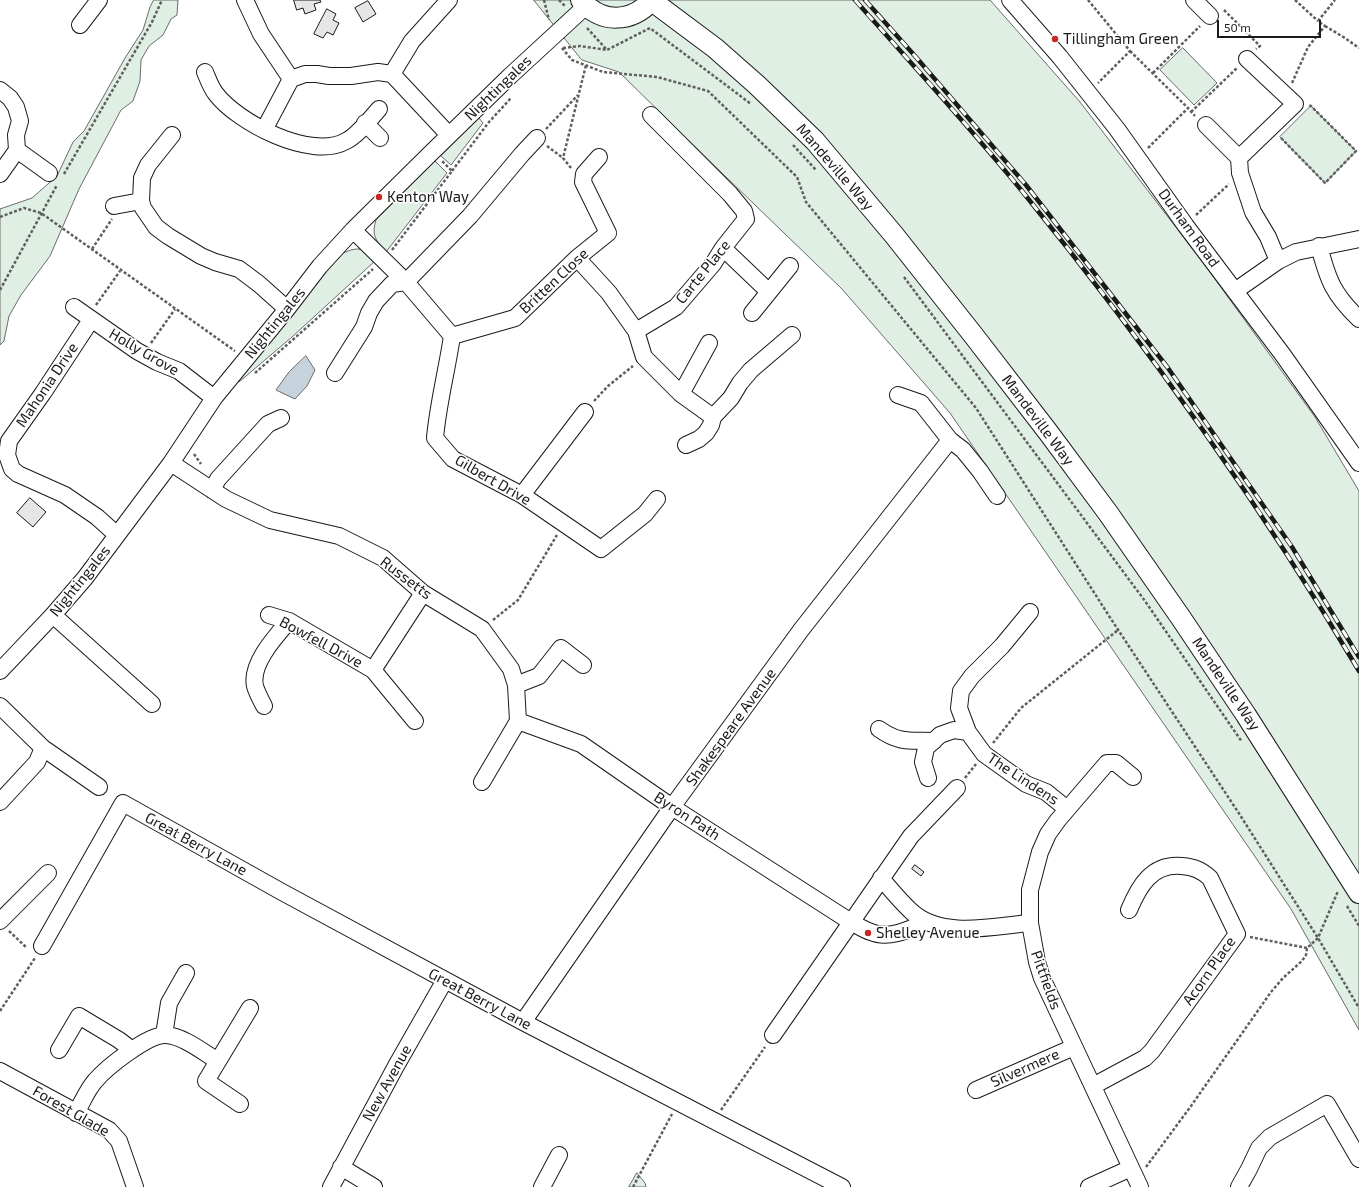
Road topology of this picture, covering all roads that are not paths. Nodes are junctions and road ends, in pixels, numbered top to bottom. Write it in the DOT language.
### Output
graph roads {
  1 [pos="99,0"];
  2 [pos="245,0"];
  3 [pos="448,0"];
  4 [pos="652,0"];
  5 [pos="1010,0"];
  6 [pos="1194,0"];
  7 [pos="581,7"];
  8 [pos="1210,16"];
  9 [pos="80,24"];
  10 [pos="1247,59"];
  11 [pos="205,72"];
  12 [pos="392,74"];
  13 [pos="291,79"];
  14 [pos="0,90"];
  15 [pos="379,109"];
  16 [pos="652,115"];
  17 [pos="365,123"];
  18 [pos="1206,125"];
  19 [pos="264,130"];
  20 [pos="172,135"];
  21 [pos="449,135"];
  22 [pos="380,138"];
  23 [pos="537,138"];
  24 [pos="17,150"];
  25 [pos="599,157"];
  26 [pos="1239,166"];
  27 [pos="0,174"];
  28 [pos="57,176"];
  29 [pos="141,201"];
  30 [pos="117,206"];
  31 [pos="353,230"];
  32 [pos="1359,239"];
  33 [pos="1319,246"];
  34 [pos="723,248"];
  35 [pos="576,258"];
  36 [pos="1278,261"];
  37 [pos="790,266"];
  38 [pos="406,282"];
  39 [pos="1235,291"];
  40 [pos="769,292"];
  41 [pos="74,307"];
  42 [pos="287,309"];
  43 [pos="752,313"];
  44 [pos="89,318"];
  45 [pos="1359,319"];
  46 [pos="636,331"];
  47 [pos="792,335"];
  48 [pos="452,336"];
  49 [pos="709,343"];
  50 [pos="335,373"];
  51 [pos="681,394"];
  52 [pos="898,395"];
  53 [pos="214,398"];
  54 [pos="585,412"];
  55 [pos="713,417"];
  56 [pos="281,418"];
  57 [pos="950,440"];
  58 [pos="686,445"];
  59 [pos="171,463"];
  60 [pos="1359,463"];
  61 [pos="6,471"];
  62 [pos="215,484"];
  63 [pos="522,496"];
  64 [pos="997,496"];
  65 [pos="657,499"];
  66 [pos="118,535"];
  67 [pos="423,593"];
  68 [pos="1030,612"];
  69 [pos="53,615"];
  70 [pos="268,615"];
  71 [pos="290,621"];
  72 [pos="583,665"];
  73 [pos="373,670"];
  74 [pos="0,671"];
  75 [pos="516,685"];
  76 [pos="152,704"];
  77 [pos="0,706"];
  78 [pos="264,706"];
  79 [pos="415,721"];
  80 [pos="518,721"];
  81 [pos="879,730"];
  82 [pos="968,732"];
  83 [pos="934,741"];
  84 [pos="43,748"];
  85 [pos="1133,777"];
  86 [pos="928,778"];
  87 [pos="482,782"];
  88 [pos="98,787"];
  89 [pos="957,788"];
  90 [pos="0,802"];
  91 [pos="672,807"];
  92 [pos="1067,809"];
  93 [pos="48,873"];
  94 [pos="881,878"];
  95 [pos="1349,897"];
  96 [pos="1129,910"];
  97 [pos="851,922"];
  98 [pos="926,922"];
  99 [pos="1030,923"];
  100 [pos="3,924"];
  101 [pos="39,951"];
  102 [pos="186,973"];
  103 [pos="445,980"];
  104 [pos="250,1008"];
  105 [pos="523,1022"];
  106 [pos="164,1035"];
  107 [pos="773,1035"];
  108 [pos="1074,1047"];
  109 [pos="59,1050"];
  110 [pos="132,1050"];
  111 [pos="218,1061"];
  112 [pos="0,1070"];
  113 [pos="1093,1086"];
  114 [pos="976,1090"];
  115 [pos="240,1104"];
  116 [pos="76,1113"];
  117 [pos="559,1156"];
  118 [pos="1359,1159"];
  119 [pos="341,1167"];
  120 [pos="1138,1168"];
  121 [pos="135,1187"];
  122 [pos="331,1187"];
  123 [pos="374,1187"];
  124 [pos="542,1187"];
  125 [pos="842,1187"];
  126 [pos="1089,1187"];
  127 [pos="1140,1187"];
  128 [pos="1239,1187"];
  1 -- 9 [label="street"];
  2 -- 13 [label="street"];
  3 -- 12 [label="street"];
  4 -- 7 [label="main road, Mandeville Way"];
  4 -- 95 [label="main road, Mandeville Way"];
  5 -- 39 [label="street, Durham Road"];
  6 -- 8 [label="street"];
  7 -- 21 [label="street, Nightingales"];
  10 -- 26 [label="street"];
  11 -- 19 [label="street"];
  12 -- 13 [label="street"];
  12 -- 21 [label="street"];
  13 -- 19 [label="street"];
  14 -- 24 [label="street"];
  15 -- 17 [label="street"];
  16 -- 34 [label="street, Carte Place"];
  17 -- 19 [label="street"];
  17 -- 22 [label="street"];
  18 -- 26 [label="street"];
  20 -- 29 [label="street"];
  21 -- 31 [label="street, Nightingales"];
  23 -- 38 [label="street"];
  24 -- 27 [label="street"];
  24 -- 28 [label="street"];
  25 -- 35 [label="street, Britten Close"];
  26 -- 36 [label="street"];
  29 -- 30 [label="street"];
  29 -- 42 [label="street"];
  31 -- 38 [label="street"];
  31 -- 42 [label="street, Nightingales"];
  32 -- 33 [label="street"];
  33 -- 36 [label="street"];
  33 -- 45 [label="street"];
  34 -- 40 [label="street"];
  34 -- 46 [label="street, Carte Place"];
  35 -- 46 [label="street"];
  35 -- 48 [label="street, Britten Close"];
  36 -- 39 [label="street"];
  37 -- 40 [label="street"];
  38 -- 48 [label="street"];
  38 -- 50 [label="street"];
  39 -- 60 [label="street, Durham Road"];
  40 -- 43 [label="street"];
  41 -- 44 [label="street, Holly Grove"];
  42 -- 53 [label="street, Nightingales"];
  44 -- 53 [label="street, Holly Grove"];
  44 -- 61 [label="street, Mahonia Drive"];
  46 -- 51 [label="street"];
  47 -- 55 [label="street"];
  48 -- 63 [label="street, Gilbert Drive"];
  49 -- 51 [label="street"];
  51 -- 55 [label="street"];
  52 -- 57 [label="street"];
  53 -- 59 [label="street, Nightingales"];
  54 -- 63 [label="street"];
  55 -- 58 [label="street"];
  56 -- 62 [label="street"];
  57 -- 64 [label="street"];
  57 -- 91 [label="street, Shakespeare Avenue"];
  59 -- 62 [label="street, Russetts"];
  59 -- 66 [label="street, Nightingales"];
  61 -- 66 [label="street, Mahonia Drive"];
  62 -- 67 [label="street, Russetts"];
  63 -- 65 [label="street, Gilbert Drive"];
  66 -- 69 [label="street, Nightingales"];
  67 -- 73 [label="street, Bowfell Drive"];
  67 -- 75 [label="street, Russetts"];
  68 -- 82 [label="street, The Lindens"];
  69 -- 74 [label="street, Nightingales"];
  69 -- 76 [label="street"];
  70 -- 71 [label="street, Bowfell Drive"];
  71 -- 73 [label="street, Bowfell Drive"];
  71 -- 78 [label="street"];
  72 -- 75 [label="street"];
  73 -- 79 [label="street, Bowfell Drive"];
  75 -- 80 [label="street, Russetts"];
  77 -- 84 [label="street"];
  80 -- 87 [label="street"];
  80 -- 91 [label="street, Byron Path"];
  81 -- 83 [label="street"];
  82 -- 83 [label="street"];
  82 -- 92 [label="street, The Lindens"];
  83 -- 86 [label="street"];
  84 -- 88 [label="street"];
  84 -- 90 [label="street"];
  85 -- 92 [label="street, Pittfields"];
  89 -- 94 [label="street"];
  91 -- 97 [label="street, Byron Path"];
  91 -- 105 [label="street, Shakespeare Avenue"];
  92 -- 99 [label="street, Pittfields"];
  93 -- 100 [label="street"];
  94 -- 97 [label="street"];
  94 -- 98 [label="street"];
  96 -- 113 [label="street, Acorn Place"];
  97 -- 98 [label="street, Byron Path"];
  97 -- 107 [label="street"];
  98 -- 99 [label="street"];
  99 -- 108 [label="street, Pittfields"];
  101 -- 103 [label="street, Great Berry Lane"];
  102 -- 106 [label="street"];
  103 -- 105 [label="street, Great Berry Lane"];
  103 -- 119 [label="street, New Avenue"];
  104 -- 111 [label="street"];
  105 -- 125 [label="street, Great Berry Lane"];
  106 -- 110 [label="street"];
  106 -- 111 [label="street"];
  108 -- 113 [label="street, Pittfields"];
  108 -- 114 [label="street, Silvermere"];
  109 -- 110 [label="street"];
  110 -- 116 [label="street"];
  111 -- 115 [label="street"];
  112 -- 116 [label="street, Forest Glade"];
  113 -- 120 [label="street, Pittfields"];
  116 -- 121 [label="street, Forest Glade"];
  117 -- 124 [label="street"];
  118 -- 128 [label="street"];
  119 -- 122 [label="street, New Avenue"];
  119 -- 123 [label="street"];
  120 -- 126 [label="street"];
  120 -- 127 [label="street, Pittfields"];
}
